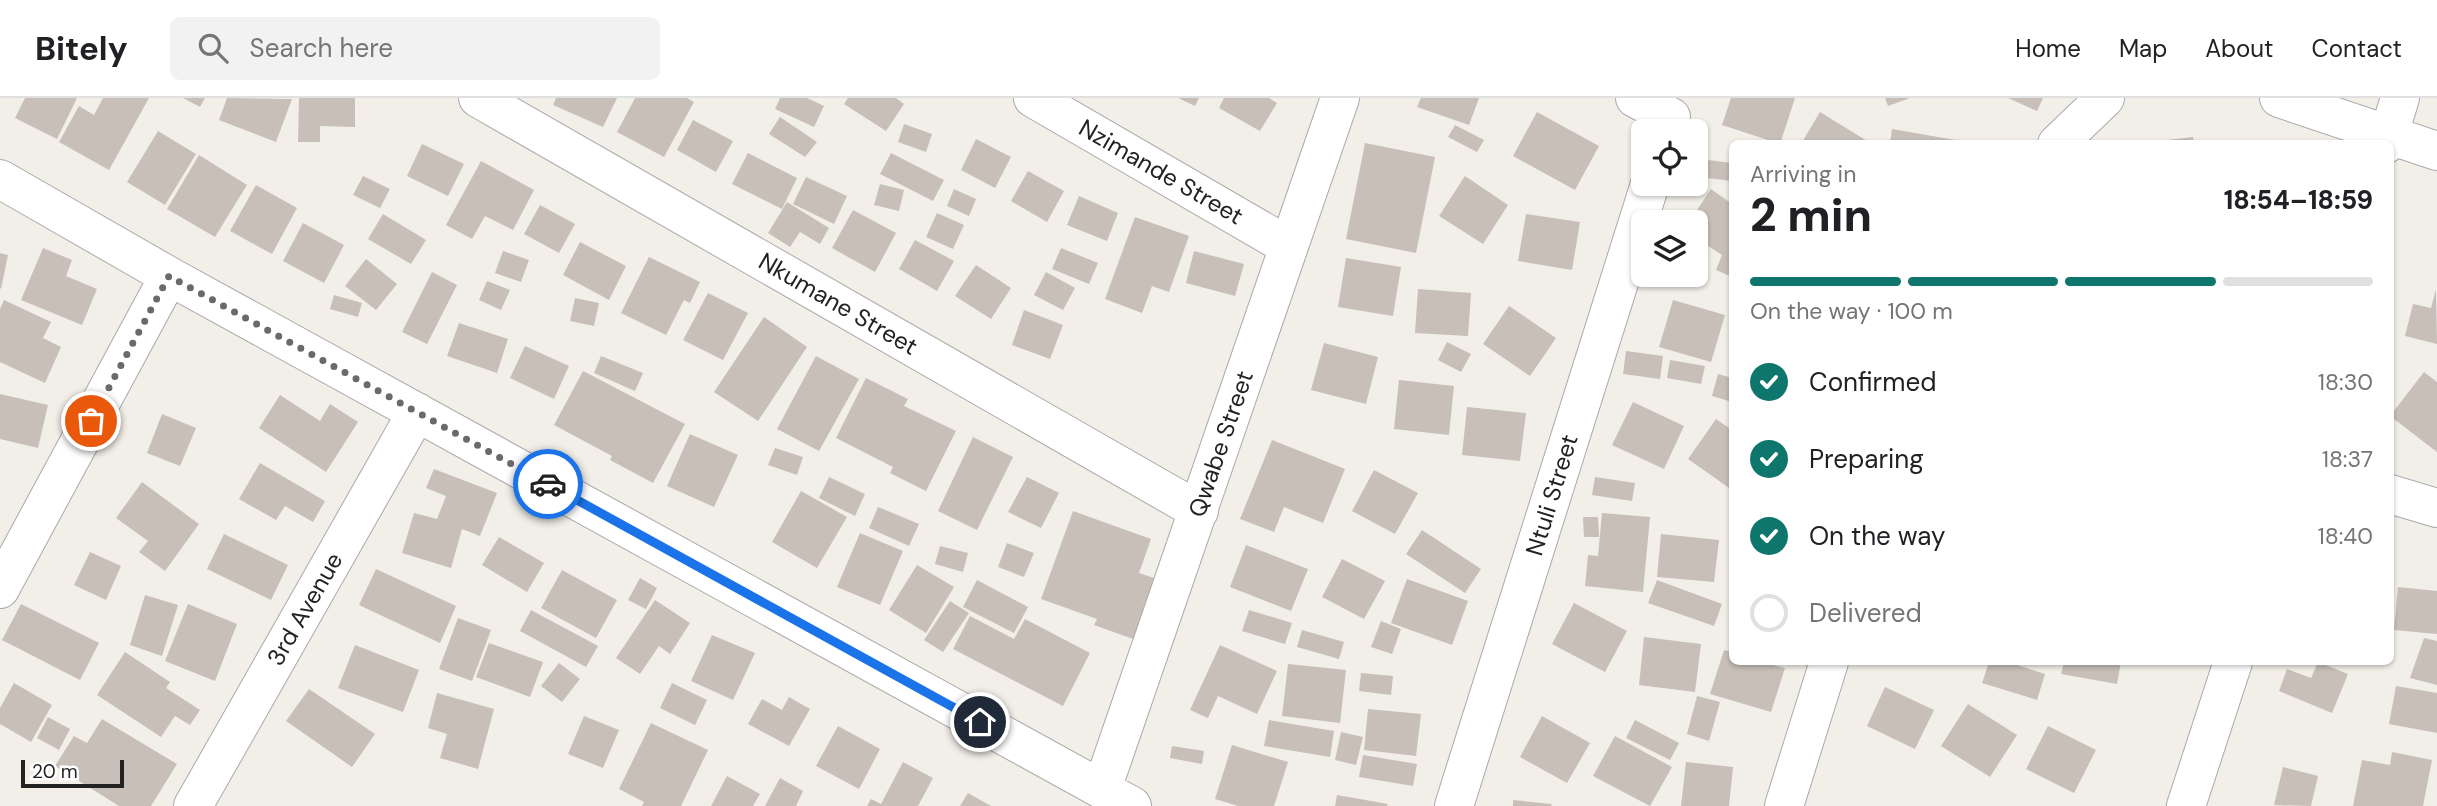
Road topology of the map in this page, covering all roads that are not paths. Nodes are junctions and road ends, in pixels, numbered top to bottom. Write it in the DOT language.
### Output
graph roads {
  1 [pos="478,98"];
  2 [pos="1033,98"];
  3 [pos="1340,98"];
  4 [pos="1635,98"];
  5 [pos="2105,98"];
  6 [pos="2279,98"];
  7 [pos="2400,98"];
  8 [pos="1672,115"];
  9 [pos="2387,139"];
  10 [pos="2061,140"];
  11 [pos="2394,141"];
  12 [pos="2437,151"];
  13 [pos="0,179"];
  14 [pos="1646,196"];
  15 [pos="1288,246"];
  16 [pos="169,276"];
  17 [pos="417,412"];
  18 [pos="2394,495"];
  19 [pos="2437,508"];
  20 [pos="1199,510"];
  21 [pos="0,589"];
  22 [pos="1828,665"];
  23 [pos="2232,665"];
  24 [pos="1117,798"];
  25 [pos="194,806"];
  26 [pos="1454,806"];
  27 [pos="1784,806"];
  28 [pos="2186,806"];
  1 -- 20 [label="street, Nkumane Street"];
  2 -- 15 [label="street, Nzimande Street"];
  3 -- 15 [label="street, Qwabe Street"];
  4 -- 8 [label="street"];
  5 -- 10 [label="street"];
  6 -- 9 [label="street"];
  7 -- 9 [label="street"];
  11 -- 12 [label="street"];
  13 -- 16 [label="street"];
  14 -- 26 [label="street, Ntuli Street"];
  15 -- 20 [label="street, Qwabe Street"];
  16 -- 17 [label="street"];
  16 -- 21 [label="street"];
  17 -- 24 [label="street"];
  17 -- 25 [label="street, 3rd Avenue"];
  18 -- 19 [label="street"];
  20 -- 24 [label="street, Qwabe Street"];
  22 -- 27 [label="street"];
  23 -- 28 [label="street"];
}
